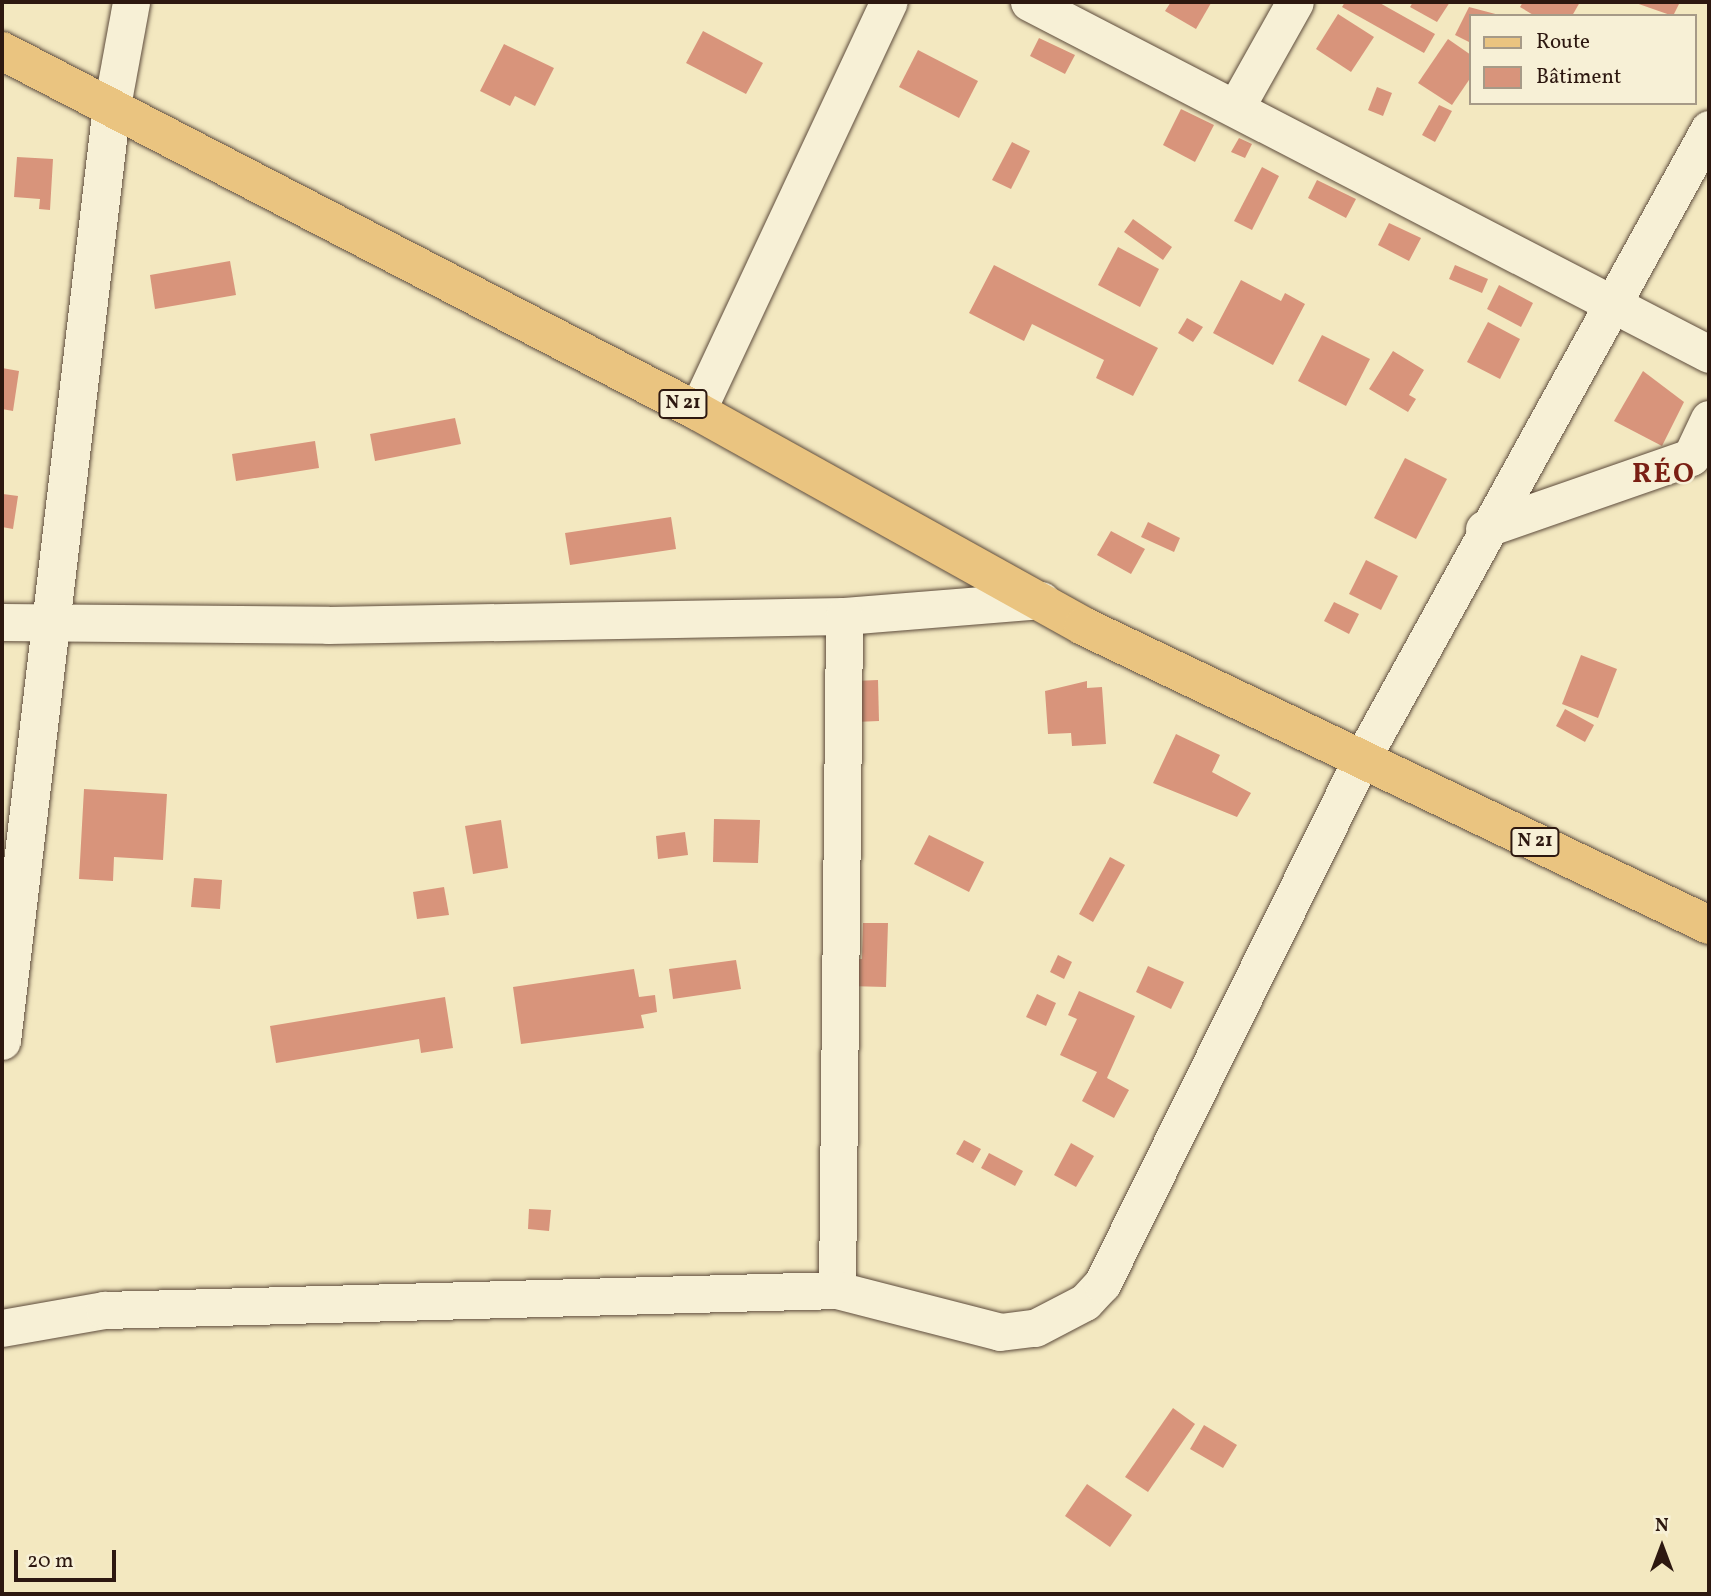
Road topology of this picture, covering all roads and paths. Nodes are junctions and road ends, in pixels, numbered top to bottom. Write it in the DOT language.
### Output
graph roads {
  1 [pos="131,2"];
  2 [pos="889,2"];
  3 [pos="1029,2"];
  4 [pos="1295,2"];
  5 [pos="2,51"];
  6 [pos="112,106"];
  7 [pos="1236,107"];
  8 [pos="1709,129"];
  9 [pos="1614,300"];
  10 [pos="1709,354"];
  11 [pos="697,411"];
  12 [pos="1709,419"];
  13 [pos="1484,529"];
  14 [pos="1041,600"];
  15 [pos="844,616"];
  16 [pos="2,622"];
  17 [pos="48,624"];
  18 [pos="1360,762"];
  19 [pos="1709,925"];
  20 [pos="2,1041"];
  21 [pos="836,1290"];
  22 [pos="2,1328"];
  1 -- 6 [label="street"];
  2 -- 11 [label="street"];
  3 -- 7 [label="street"];
  4 -- 7 [label="street"];
  5 -- 6 [label="main road, N 21"];
  6 -- 11 [label="main road, N 21"];
  6 -- 17 [label="street"];
  7 -- 9 [label="street"];
  8 -- 9 [label="street"];
  9 -- 10 [label="street"];
  9 -- 13 [label="street"];
  11 -- 14 [label="main road, N 21"];
  12 -- 13 [label="street"];
  13 -- 18 [label="street"];
  14 -- 15 [label="street"];
  14 -- 18 [label="main road, N 21"];
  15 -- 17 [label="street"];
  15 -- 21 [label="street"];
  16 -- 17 [label="street"];
  17 -- 20 [label="street"];
  18 -- 19 [label="main road, N 21"];
  18 -- 21 [label="street"];
  21 -- 22 [label="street"];
}
